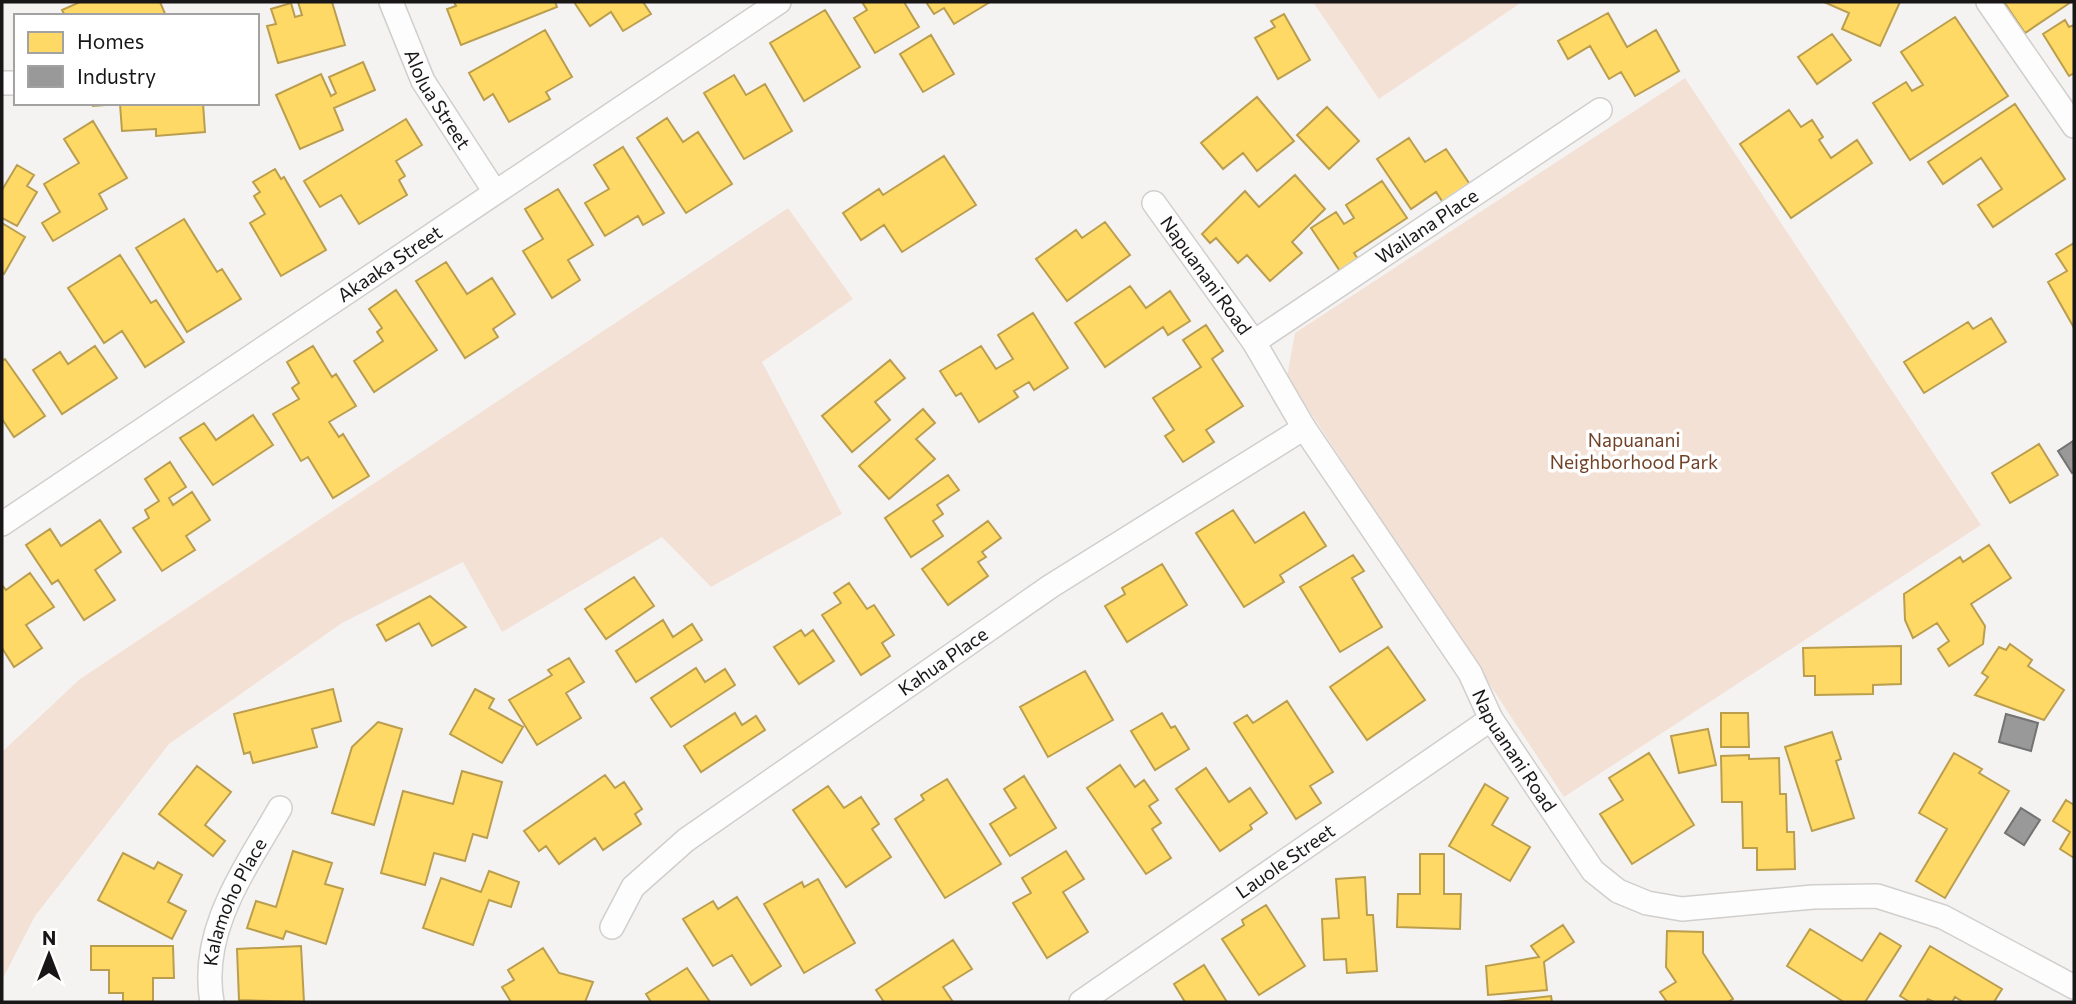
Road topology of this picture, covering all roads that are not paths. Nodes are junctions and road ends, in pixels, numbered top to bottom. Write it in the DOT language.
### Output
graph roads {
  1 [pos="391,2"];
  2 [pos="779,2"];
  3 [pos="1987,2"];
  4 [pos="1600,110"];
  5 [pos="2074,126"];
  6 [pos="495,192"];
  7 [pos="1154,203"];
  8 [pos="1254,342"];
  9 [pos="1304,428"];
  10 [pos="2,524"];
  11 [pos="1491,719"];
  12 [pos="280,808"];
  13 [pos="612,928"];
  14 [pos="2074,987"];
  15 [pos="212,1002"];
  16 [pos="1081,1002"];
  1 -- 6 [label="street, Alolua Street"];
  2 -- 6 [label="street, Akaaka Street"];
  3 -- 5 [label="street"];
  4 -- 8 [label="street, Wailana Place"];
  6 -- 10 [label="street, Akaaka Street"];
  7 -- 8 [label="street, Napuanani Road"];
  8 -- 9 [label="street, Napuanani Road"];
  9 -- 11 [label="street, Napuanani Road"];
  9 -- 13 [label="street, Kahua Place"];
  11 -- 14 [label="street, Napuanani Road"];
  11 -- 16 [label="street, Lauole Street"];
  12 -- 15 [label="street, Kalamoho Place"];
}
